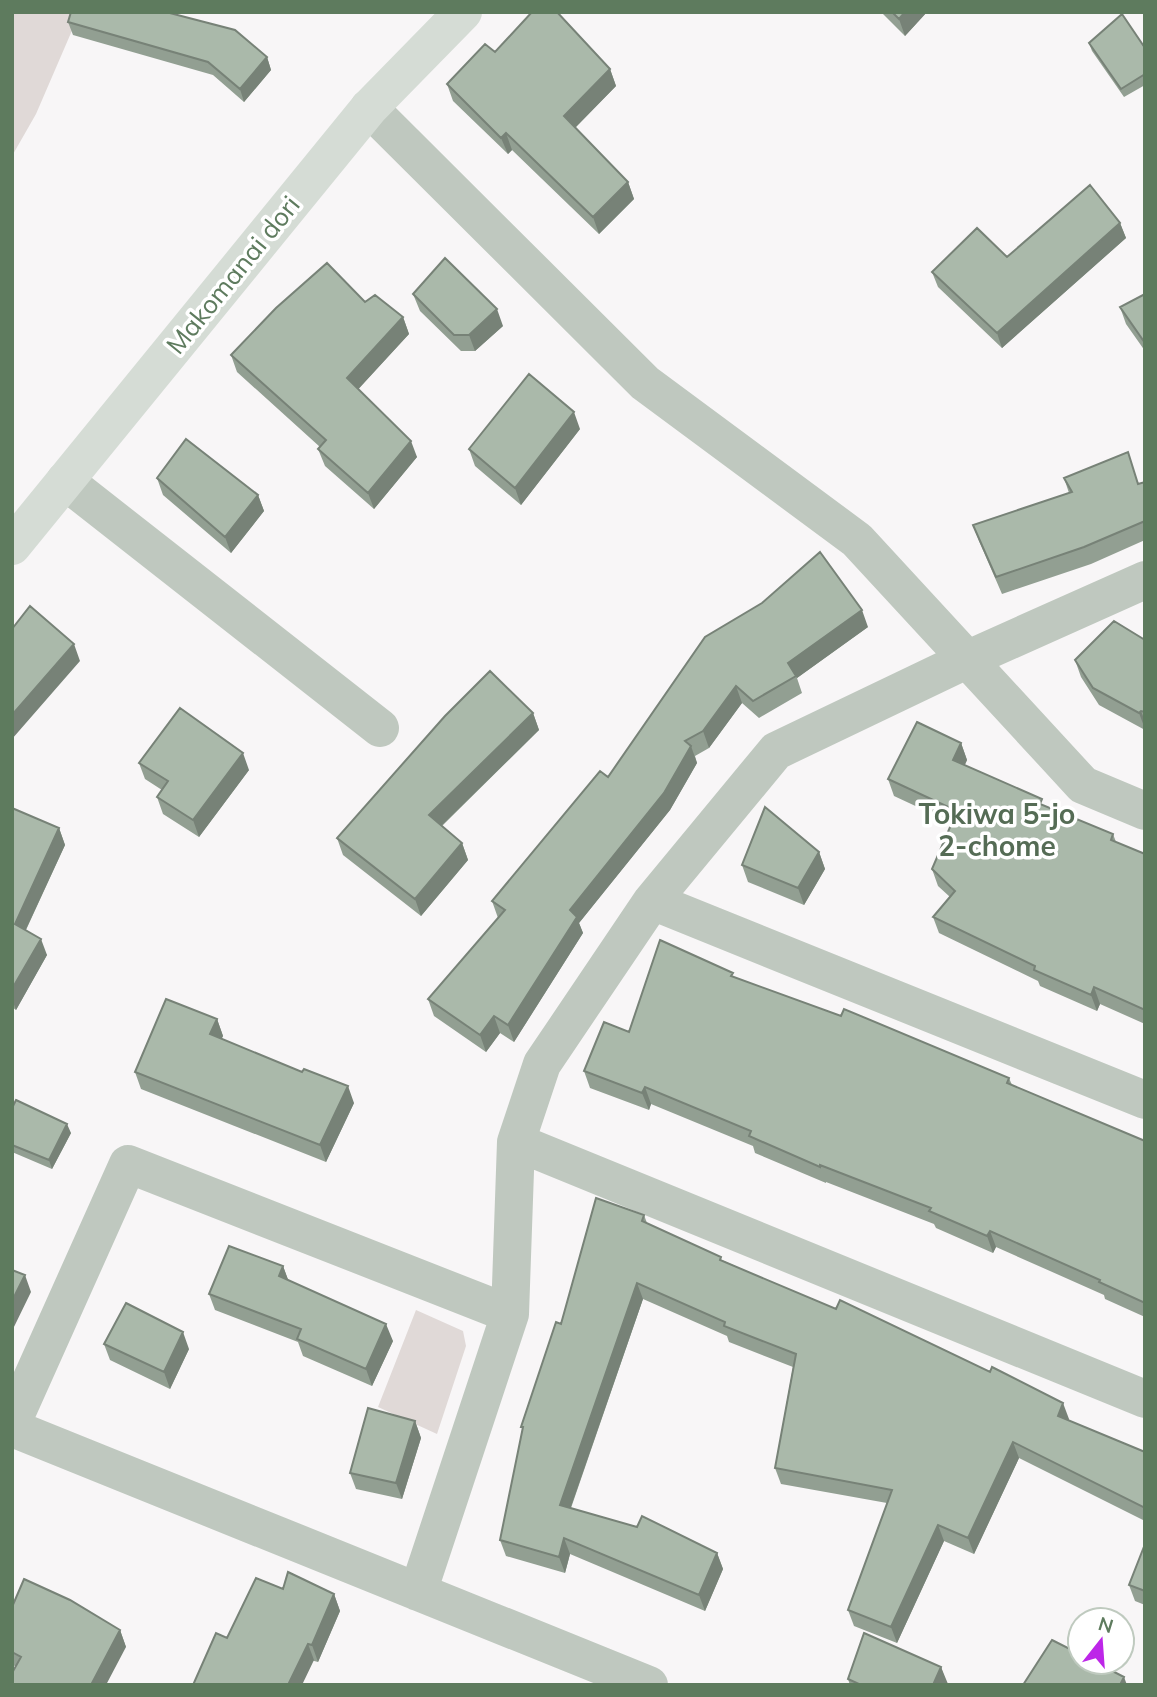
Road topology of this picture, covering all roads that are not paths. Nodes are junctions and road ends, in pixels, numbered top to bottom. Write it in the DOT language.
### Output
graph roads {
  1 [pos="463,12"];
  2 [pos="369,108"];
  3 [pos="65,481"];
  4 [pos="12,546"];
  5 [pos="1145,580"];
  6 [pos="966,660"];
  7 [pos="380,728"];
  8 [pos="1145,811"];
  9 [pos="652,901"];
  10 [pos="1145,1100"];
  11 [pos="516,1142"];
  12 [pos="510,1314"];
  13 [pos="1145,1399"];
  14 [pos="12,1425"];
  15 [pos="418,1592"];
  16 [pos="649,1685"];
  1 -- 2 [label="highway, Makomanai dori"];
  2 -- 3 [label="highway, Makomanai dori"];
  2 -- 6 [label="street"];
  3 -- 4 [label="highway, Makomanai dori"];
  3 -- 7 [label="street"];
  5 -- 6 [label="street"];
  6 -- 8 [label="street"];
  6 -- 9 [label="street"];
  9 -- 10 [label="street"];
  9 -- 11 [label="street"];
  11 -- 12 [label="street"];
  11 -- 13 [label="street"];
  12 -- 14 [label="street"];
  12 -- 15 [label="street"];
  14 -- 15 [label="street"];
  15 -- 16 [label="street"];
}
